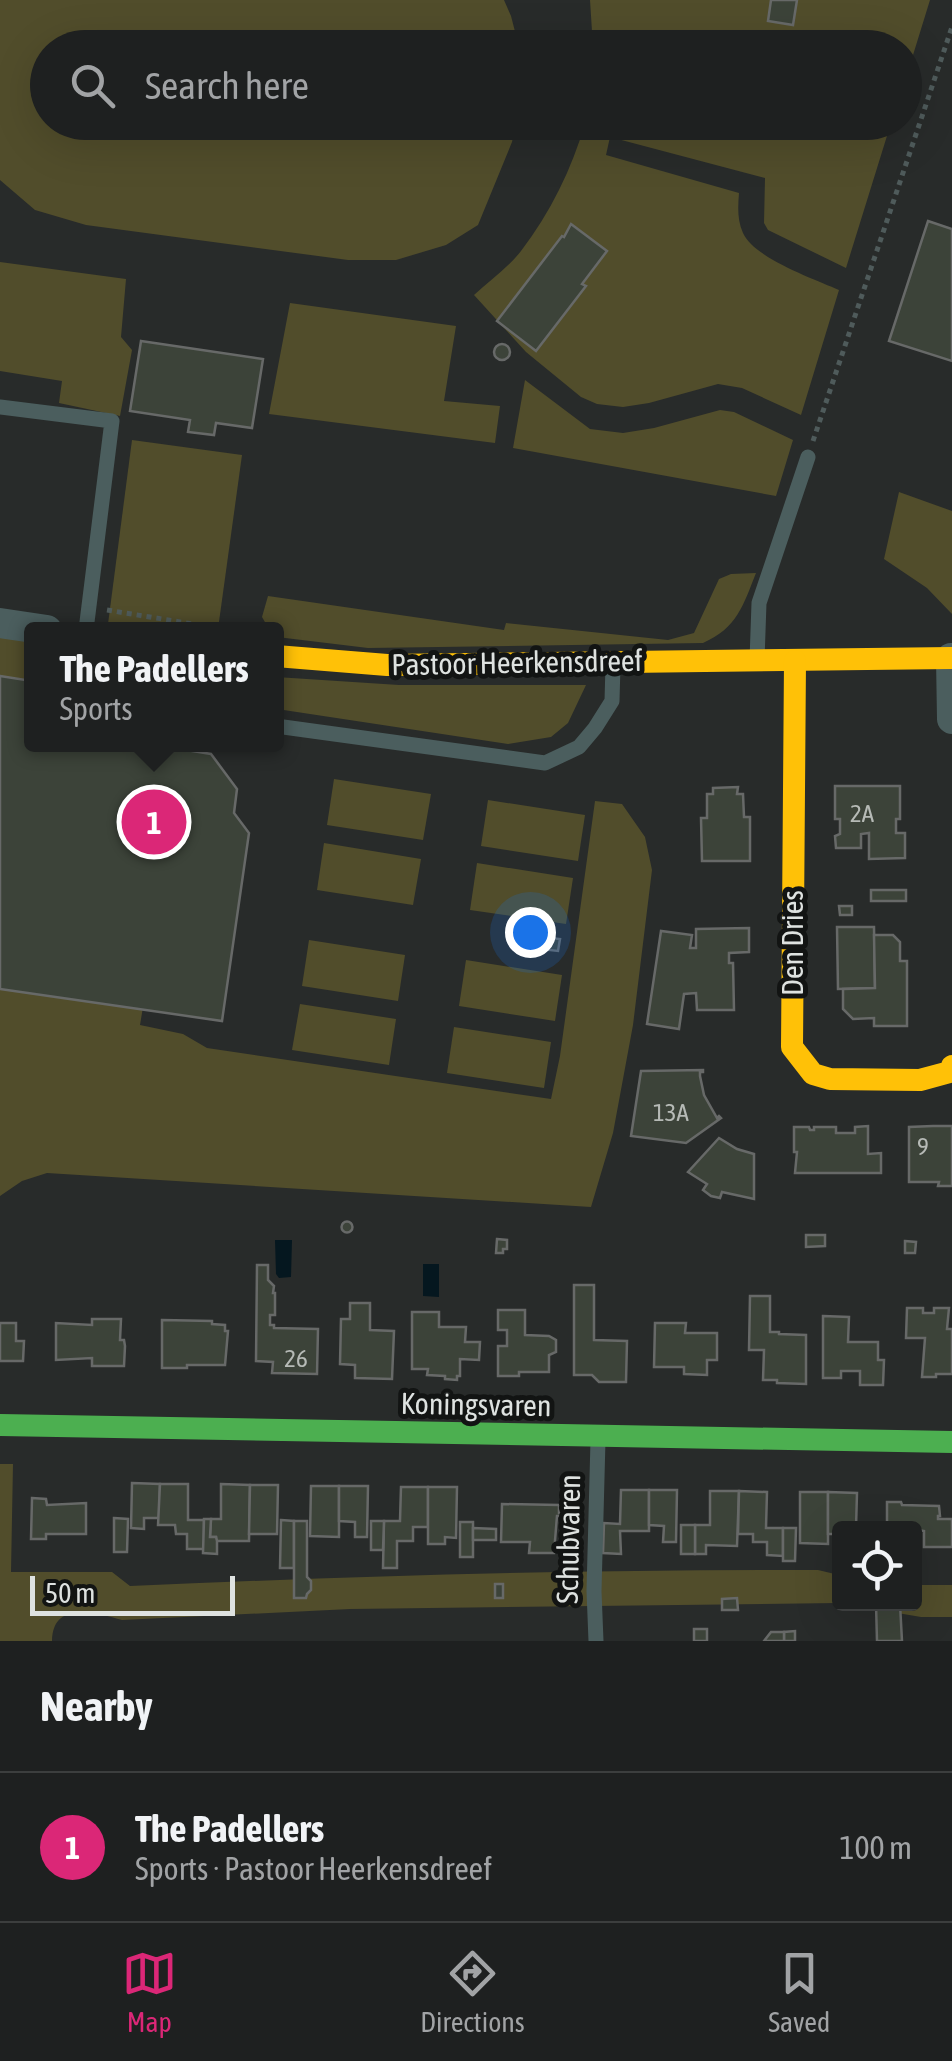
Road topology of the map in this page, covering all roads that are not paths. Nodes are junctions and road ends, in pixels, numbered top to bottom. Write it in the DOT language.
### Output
graph roads {
  1 [pos="0,406"];
  2 [pos="808,457"];
  3 [pos="87,622"];
  4 [pos="284,657"];
  5 [pos="952,658"];
  6 [pos="794,660"];
  7 [pos="613,661"];
  8 [pos="757,662"];
  9 [pos="952,719"];
  10 [pos="284,727"];
  11 [pos="952,1066"];
  12 [pos="0,1425"];
  13 [pos="598,1437"];
  14 [pos="952,1442"];
  15 [pos="596,1641"];
  1 -- 3 [label="lane"];
  2 -- 8 [label="lane"];
  4 -- 7 [label="street, Pastoor Heerkensdreef"];
  5 -- 6 [label="street, Pastoor Heerkensdreef"];
  5 -- 9 [label="street"];
  6 -- 8 [label="street, Pastoor Heerkensdreef"];
  6 -- 11 [label="street, Den Dries"];
  7 -- 8 [label="street, Pastoor Heerkensdreef"];
  7 -- 10 [label="lane"];
  12 -- 13 [label="street, Koningsvaren"];
  13 -- 14 [label="street, Koningsvaren"];
  13 -- 15 [label="lane, Schubvaren"];
}
